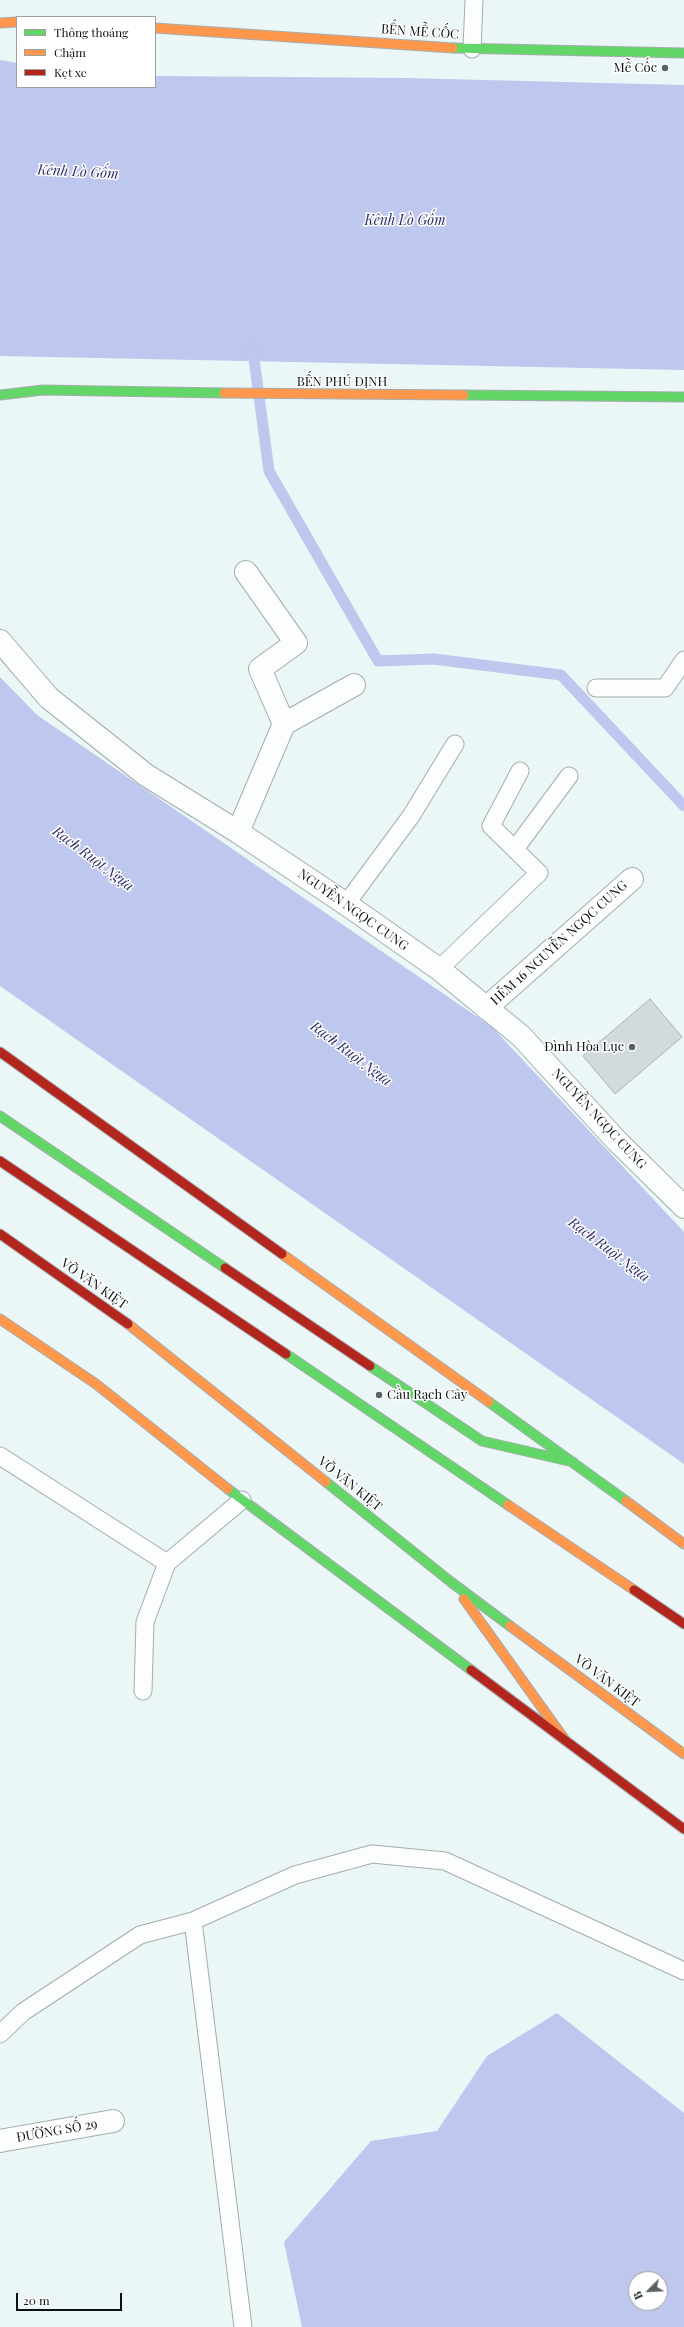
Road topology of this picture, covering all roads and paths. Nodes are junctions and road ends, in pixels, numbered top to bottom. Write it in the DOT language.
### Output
graph roads {
  1 [pos="474,0"];
  2 [pos="16,22"];
  3 [pos="0,23"];
  4 [pos="156,28"];
  5 [pos="472,49"];
  6 [pos="684,53"];
  7 [pos="0,395"];
  8 [pos="684,397"];
  9 [pos="246,572"];
  10 [pos="0,641"];
  11 [pos="684,660"];
  12 [pos="354,686"];
  13 [pos="596,688"];
  14 [pos="284,724"];
  15 [pos="455,744"];
  16 [pos="520,771"];
  17 [pos="569,776"];
  18 [pos="238,832"];
  19 [pos="515,849"];
  20 [pos="632,879"];
  21 [pos="346,904"];
  22 [pos="439,970"];
  23 [pos="486,1008"];
  24 [pos="0,1052"];
  25 [pos="0,1116"];
  26 [pos="0,1161"];
  27 [pos="684,1207"];
  28 [pos="0,1234"];
  29 [pos="0,1319"];
  30 [pos="0,1456"];
  31 [pos="573,1462"];
  32 [pos="242,1500"];
  33 [pos="684,1544"];
  34 [pos="167,1563"];
  35 [pos="452,1582"];
  36 [pos="684,1624"];
  37 [pos="142,1692"];
  38 [pos="565,1740"];
  39 [pos="684,1754"];
  40 [pos="684,1829"];
  41 [pos="193,1921"];
  42 [pos="684,1971"];
  43 [pos="0,2034"];
  44 [pos="114,2121"];
  45 [pos="0,2141"];
  46 [pos="243,2327"];
  1 -- 5 [label="lane"];
  2 -- 3 [label="main road"];
  4 -- 5 [label="main road, BẾN MỄ CỐC"];
  5 -- 6 [label="main road, BẾN MỄ CỐC"];
  7 -- 8 [label="main road, BẾN PHÚ ĐỊNH"];
  9 -- 14 [label="street"];
  10 -- 18 [label="street, NGUYỄN NGỌC CUNG"];
  11 -- 13 [label="lane"];
  12 -- 14 [label="street"];
  14 -- 18 [label="street"];
  15 -- 21 [label="lane"];
  16 -- 19 [label="lane"];
  17 -- 19 [label="lane"];
  18 -- 21 [label="street, NGUYỄN NGỌC CUNG"];
  19 -- 22 [label="lane"];
  20 -- 23 [label="street, HẺM 16 NGUYỄN NGỌC CUNG"];
  21 -- 22 [label="street, NGUYỄN NGỌC CUNG"];
  22 -- 23 [label="street, NGUYỄN NGỌC CUNG"];
  23 -- 27 [label="street, NGUYỄN NGỌC CUNG"];
  24 -- 31 [label="main road"];
  25 -- 31 [label="main road"];
  26 -- 36 [label="main road"];
  28 -- 35 [label="main road, VÕ VĂN KIỆT"];
  29 -- 32 [label="main road"];
  30 -- 34 [label="lane"];
  31 -- 33 [label="main road"];
  32 -- 34 [label="lane"];
  32 -- 38 [label="main road"];
  34 -- 37 [label="lane"];
  35 -- 38 [label="main road"];
  35 -- 39 [label="main road, VÕ VĂN KIỆT"];
  38 -- 40 [label="main road"];
  41 -- 42 [label="lane"];
  41 -- 43 [label="lane"];
  41 -- 46 [label="lane"];
  44 -- 45 [label="street, ĐƯỜNG SỐ 29"];
}
